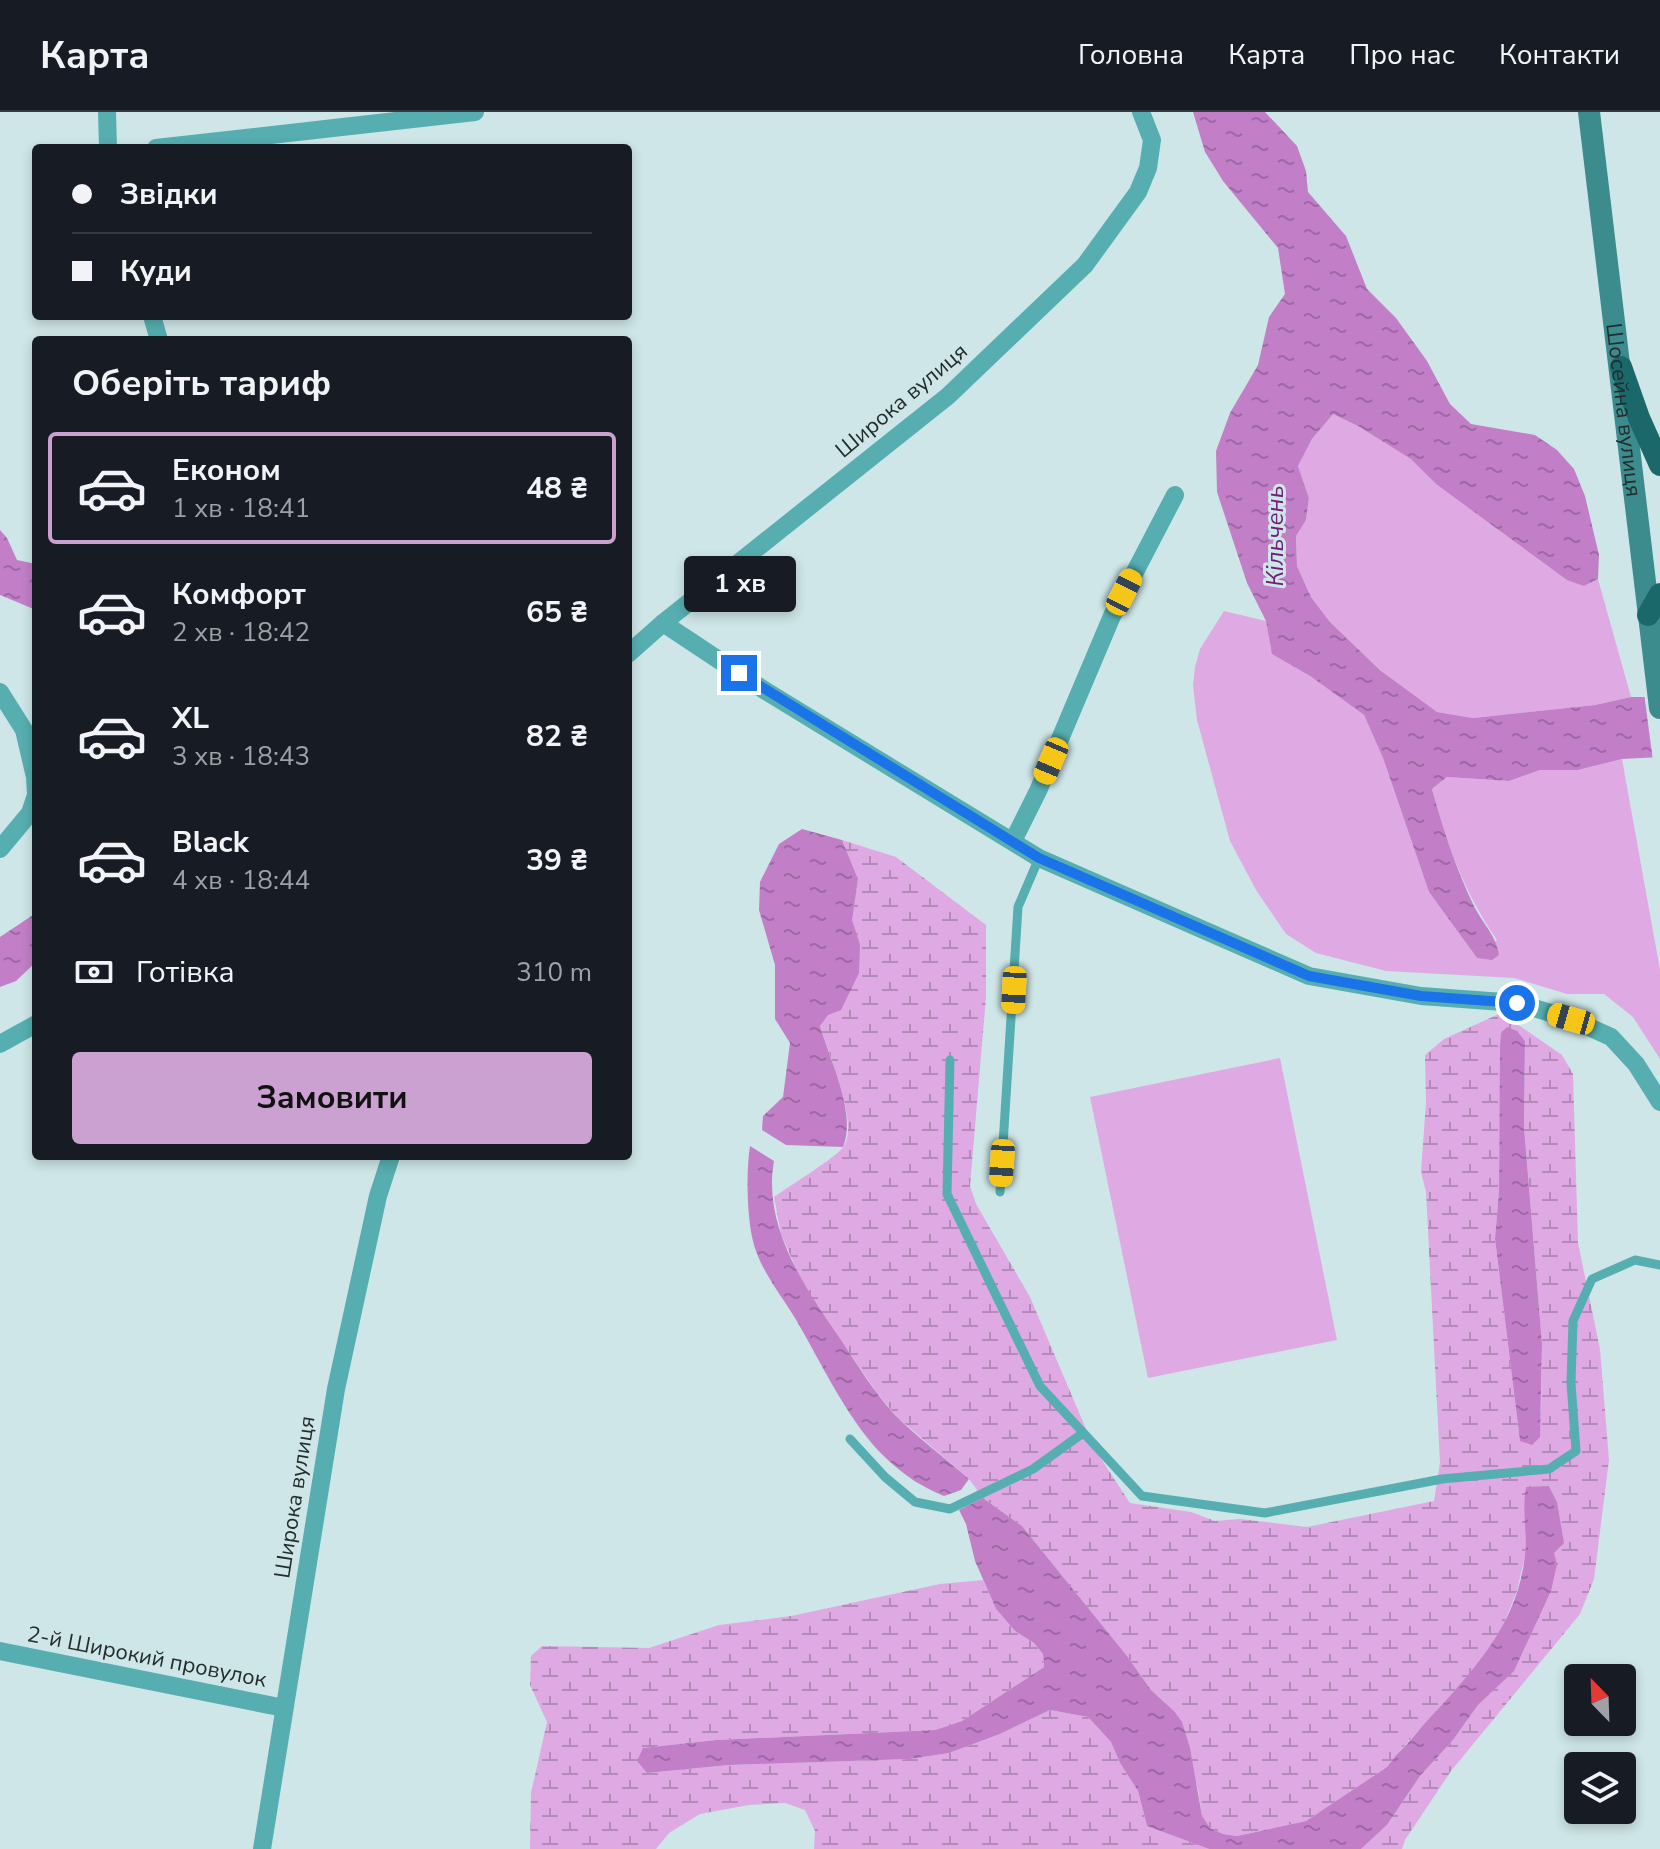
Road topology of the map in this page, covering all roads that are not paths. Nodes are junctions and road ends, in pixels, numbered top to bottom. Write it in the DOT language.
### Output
graph roads {
  1 [pos="107,112"];
  2 [pos="475,112"];
  3 [pos="1141,112"];
  4 [pos="1589,112"];
  5 [pos="108,144"];
  6 [pos="191,144"];
  7 [pos="1621,367"];
  8 [pos="1660,465"];
  9 [pos="1175,495"];
  10 [pos="1660,594"];
  11 [pos="1648,615"];
  12 [pos="663,623"];
  13 [pos="632,650"];
  14 [pos="0,692"];
  15 [pos="1660,708"];
  16 [pos="32,764"];
  17 [pos="32,807"];
  18 [pos="1013,841"];
  19 [pos="0,849"];
  20 [pos="1039,858"];
  21 [pos="32,1026"];
  22 [pos="0,1044"];
  23 [pos="950,1060"];
  24 [pos="1660,1102"];
  25 [pos="390,1160"];
  26 [pos="1000,1192"];
  27 [pos="1660,1265"];
  28 [pos="1083,1433"];
  29 [pos="850,1439"];
  30 [pos="0,1651"];
  31 [pos="284,1708"];
  32 [pos="262,1849"];
  1 -- 5 [label="street"];
  2 -- 6 [label="street"];
  3 -- 12 [label="street, Широка вулиця"];
  4 -- 7 [label="main road, Шосейна вулиця"];
  7 -- 8 [label="highway"];
  7 -- 11 [label="main road, Шосейна вулиця"];
  9 -- 18 [label="street"];
  10 -- 11 [label="highway"];
  11 -- 15 [label="main road, Шосейна вулиця"];
  12 -- 13 [label="street, Широка вулиця"];
  12 -- 18 [label="street"];
  14 -- 16 [label="street"];
  17 -- 19 [label="street"];
  18 -- 20 [label="street"];
  20 -- 24 [label="street"];
  20 -- 26 [label="lane"];
  21 -- 22 [label="street"];
  23 -- 28 [label="lane"];
  25 -- 31 [label="street, Широка вулиця"];
  27 -- 28 [label="lane"];
  28 -- 29 [label="lane"];
  30 -- 31 [label="street, 2-й Широкий провулок"];
  31 -- 32 [label="street, Широка вулиця"];
}
